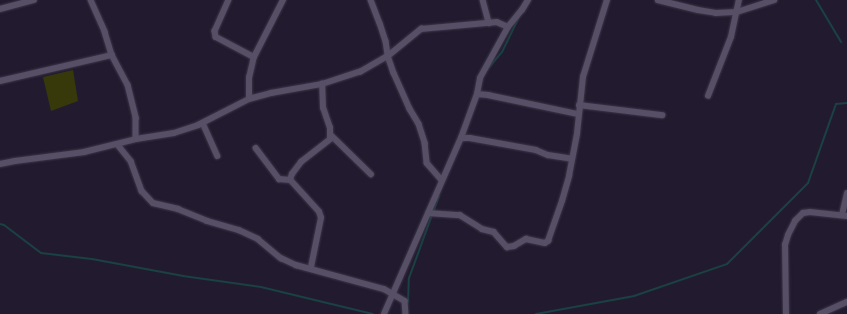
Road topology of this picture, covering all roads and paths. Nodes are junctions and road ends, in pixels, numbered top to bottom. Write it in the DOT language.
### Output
graph roads {
  1 [pos="34,0"];
  2 [pos="91,0"];
  3 [pos="229,0"];
  4 [pos="283,0"];
  5 [pos="371,0"];
  6 [pos="483,0"];
  7 [pos="528,0"];
  8 [pos="607,0"];
  9 [pos="658,0"];
  10 [pos="739,0"];
  11 [pos="774,0"];
  12 [pos="0,10"];
  13 [pos="737,12"];
  14 [pos="489,23"];
  15 [pos="508,27"];
  16 [pos="112,55"];
  17 [pos="388,56"];
  18 [pos="254,57"];
  19 [pos="0,81"];
  20 [pos="322,84"];
  21 [pos="477,94"];
  22 [pos="708,96"];
  23 [pos="249,99"];
  24 [pos="579,105"];
  25 [pos="578,114"];
  26 [pos="662,115"];
  27 [pos="203,123"];
  28 [pos="331,135"];
  29 [pos="461,138"];
  30 [pos="136,139"];
  31 [pos="118,145"];
  32 [pos="256,148"];
  33 [pos="218,156"];
  34 [pos="572,159"];
  35 [pos="0,164"];
  36 [pos="371,174"];
  37 [pos="290,180"];
  38 [pos="442,180"];
  39 [pos="847,194"];
  40 [pos="428,213"];
  41 [pos="844,215"];
  42 [pos="311,267"];
  43 [pos="394,294"];
  44 [pos="847,302"];
  45 [pos="384,314"];
  46 [pos="406,314"];
  47 [pos="786,314"];
  48 [pos="820,314"];
  1 -- 12 [label="street"];
  2 -- 16 [label="street"];
  3 -- 18 [label="street"];
  4 -- 18 [label="street"];
  5 -- 17 [label="street"];
  6 -- 14 [label="street"];
  7 -- 15 [label="street"];
  8 -- 24 [label="street"];
  9 -- 13 [label="street"];
  10 -- 13 [label="street"];
  11 -- 13 [label="street"];
  13 -- 22 [label="street"];
  14 -- 15 [label="street"];
  14 -- 17 [label="street"];
  15 -- 21 [label="street"];
  16 -- 19 [label="street"];
  16 -- 30 [label="street"];
  17 -- 20 [label="street"];
  17 -- 38 [label="street"];
  18 -- 23 [label="street"];
  20 -- 23 [label="street"];
  20 -- 28 [label="street"];
  21 -- 25 [label="street"];
  21 -- 29 [label="street"];
  23 -- 27 [label="street"];
  24 -- 25 [label="street"];
  24 -- 26 [label="street"];
  25 -- 34 [label="street"];
  27 -- 30 [label="street"];
  27 -- 33 [label="street"];
  28 -- 36 [label="street"];
  28 -- 37 [label="street"];
  29 -- 34 [label="street"];
  29 -- 38 [label="street"];
  30 -- 31 [label="street"];
  31 -- 35 [label="street"];
  31 -- 42 [label="street"];
  32 -- 37 [label="street"];
  34 -- 40 [label="street"];
  37 -- 42 [label="street"];
  38 -- 40 [label="street"];
  39 -- 41 [label="street"];
  40 -- 43 [label="street"];
  41 -- 47 [label="street"];
  42 -- 43 [label="street"];
  43 -- 45 [label="street"];
  43 -- 46 [label="street"];
  44 -- 48 [label="street"];
}
